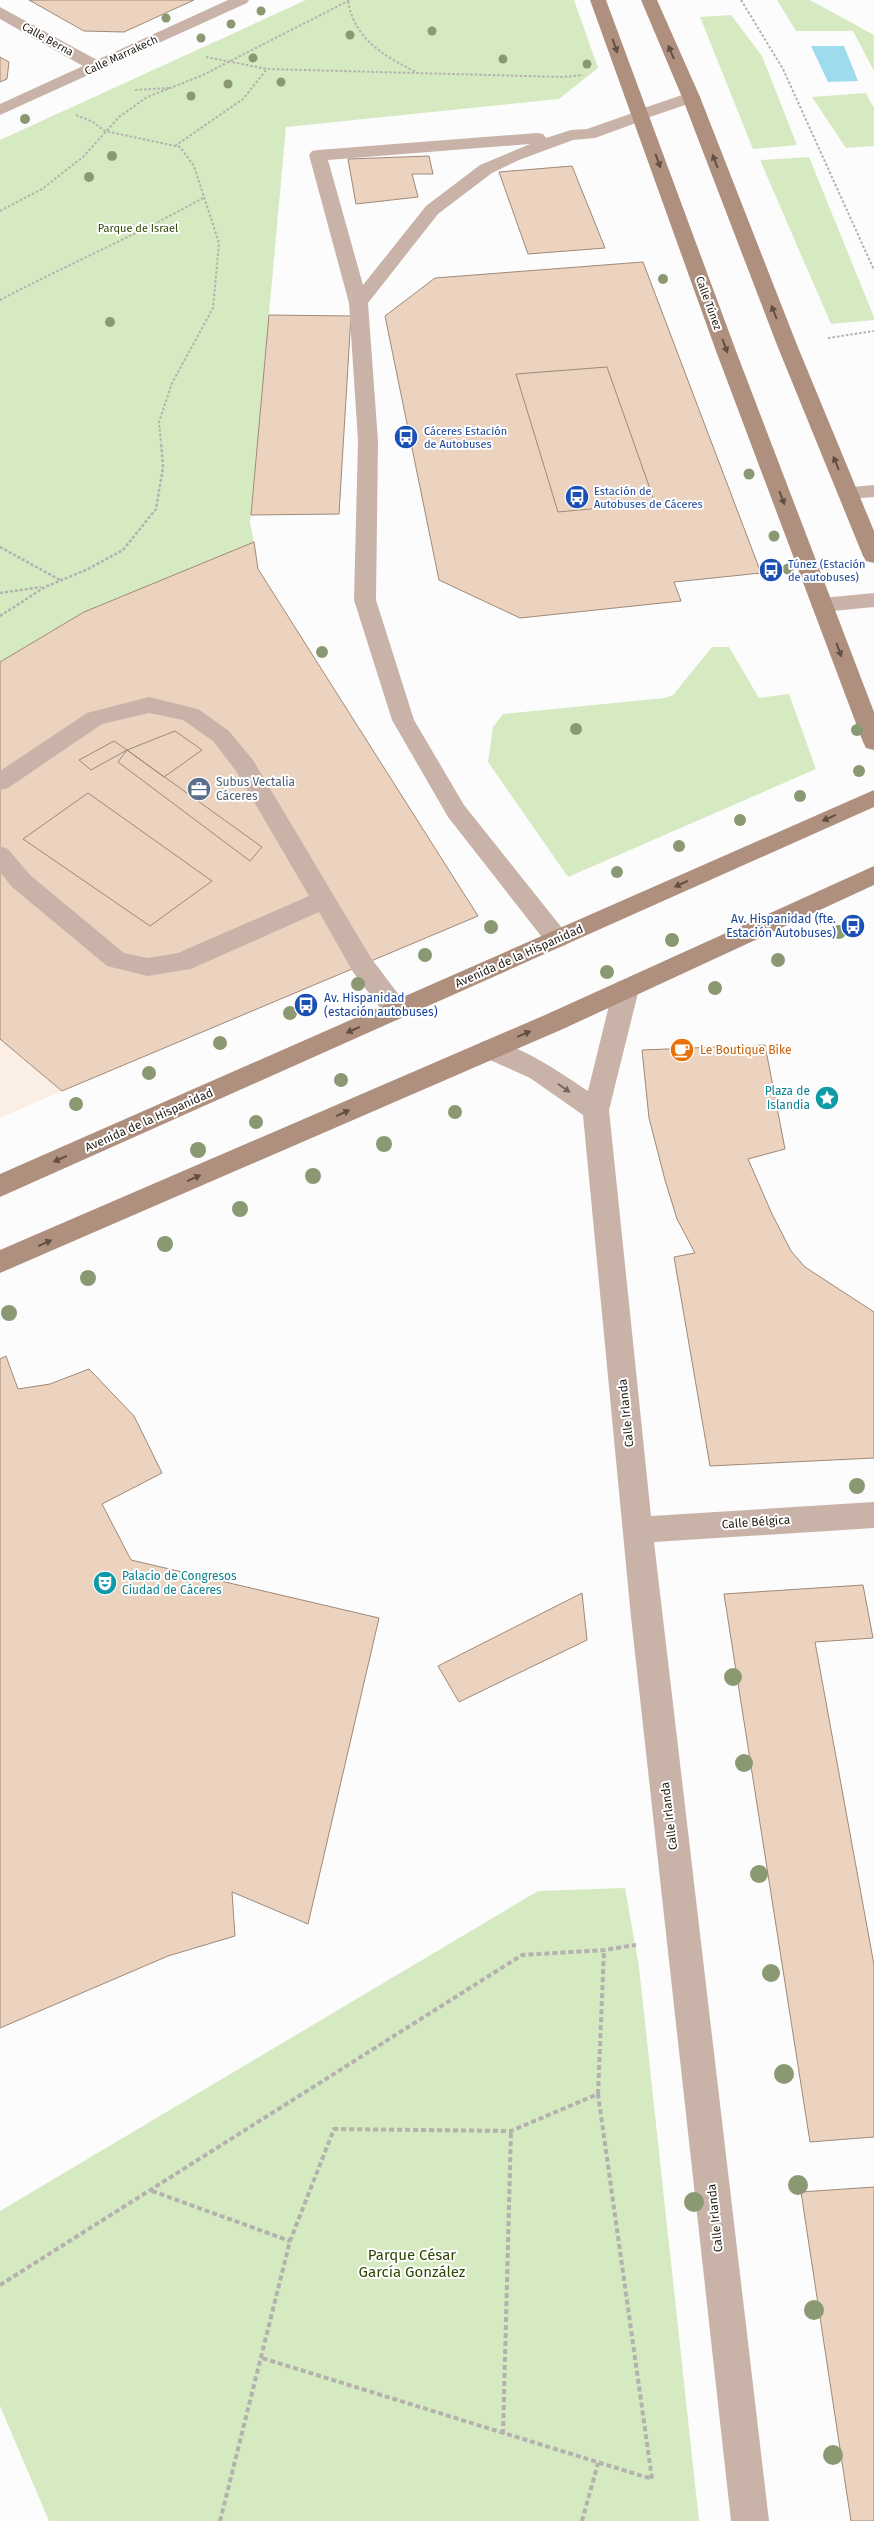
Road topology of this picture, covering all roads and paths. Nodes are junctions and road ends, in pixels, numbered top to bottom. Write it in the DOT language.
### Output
graph roads {
  1 [pos="241,0"];
  2 [pos="349,0"];
  3 [pos="598,0"];
  4 [pos="648,0"];
  5 [pos="741,0"];
  6 [pos="0,12"];
  7 [pos="154,40"];
  8 [pos="228,62"];
  9 [pos="96,66"];
  10 [pos="267,69"];
  11 [pos="624,71"];
  12 [pos="417,73"];
  13 [pos="690,97"];
  14 [pos="0,110"];
  15 [pos="641,115"];
  16 [pos="105,131"];
  17 [pos="571,135"];
  18 [pos="175,146"];
  19 [pos="203,198"];
  20 [pos="0,211"];
  21 [pos="874,270"];
  22 [pos="0,300"];
  23 [pos="358,303"];
  24 [pos="874,331"];
  25 [pos="787,345"];
  26 [pos="874,491"];
  27 [pos="848,493"];
  28 [pos="0,547"];
  29 [pos="874,556"];
  30 [pos="61,580"];
  31 [pos="45,587"];
  32 [pos="0,593"];
  33 [pos="874,600"];
  34 [pos="822,604"];
  35 [pos="0,616"];
  36 [pos="874,742"];
  37 [pos="0,782"];
  38 [pos="874,798"];
  39 [pos="0,855"];
  40 [pos="874,875"];
  41 [pos="323,900"];
  42 [pos="557,939"];
  43 [pos="626,989"];
  44 [pos="396,1010"];
  45 [pos="490,1048"];
  46 [pos="596,1110"];
  47 [pos="0,1186"];
  48 [pos="0,1262"];
  49 [pos="874,1515"];
  50 [pos="638,1530"];
  51 [pos="682,1937"];
  52 [pos="604,1950"];
  53 [pos="598,2094"];
  54 [pos="511,2131"];
  55 [pos="151,2191"];
  56 [pos="290,2241"];
  57 [pos="0,2284"];
  58 [pos="262,2358"];
  59 [pos="503,2434"];
  60 [pos="598,2462"];
  61 [pos="220,2521"];
  62 [pos="582,2521"];
  63 [pos="750,2521"];
  1 -- 7 [label="street, Calle Marrakech"];
  2 -- 8 [label="path"];
  2 -- 12 [label="path"];
  3 -- 11 [label="main road, Calle Túnez, one-way"];
  13 -- 4 [label="main road, one-way"];
  5 -- 21 [label="path"];
  6 -- 9 [label="street, Calle Berna"];
  7 -- 8 [label="path"];
  7 -- 9 [label="street, Calle Marrakech"];
  8 -- 10 [label="path"];
  8 -- 16 [label="path"];
  9 -- 14 [label="street, Calle Marrakech"];
  10 -- 12 [label="path"];
  10 -- 18 [label="path"];
  11 -- 12 [label="path"];
  11 -- 15 [label="main road, Calle Túnez"];
  13 -- 15 [label="street"];
  25 -- 13 [label="main road, one-way"];
  15 -- 17 [label="street"];
  15 -- 34 [label="main road, Calle Túnez, one-way"];
  16 -- 18 [label="path"];
  16 -- 20 [label="path"];
  17 -- 23 [label="street"];
  17 -- 23 [label="street"];
  18 -- 19 [label="path"];
  19 -- 22 [label="path"];
  19 -- 30 [label="path"];
  23 -- 42 [label="street"];
  24 -- 25 [label="path"];
  27 -- 25 [label="main road, one-way"];
  26 -- 27 [label="street"];
  27 -- 29 [label="main road"];
  28 -- 30 [label="path"];
  30 -- 31 [label="path"];
  31 -- 32 [label="path"];
  31 -- 35 [label="path"];
  33 -- 34 [label="street"];
  34 -- 36 [label="main road, Calle Túnez, one-way"];
  37 -- 41 [label="street"];
  38 -- 42 [label="main road, Avenida de la Hispanidad, one-way"];
  39 -- 41 [label="street"];
  40 -- 43 [label="main road"];
  41 -- 44 [label="street"];
  42 -- 44 [label="main road, Avenida de la Hispanidad"];
  45 -- 43 [label="main road, one-way"];
  43 -- 46 [label="street, Calle Irlanda"];
  44 -- 47 [label="main road, Avenida de la Hispanidad, one-way"];
  45 -- 46 [label="street, one-way"];
  48 -- 45 [label="main road, one-way"];
  46 -- 50 [label="street, Calle Irlanda"];
  49 -- 50 [label="street, Calle Bélgica"];
  50 -- 51 [label="street, Calle Irlanda"];
  51 -- 52 [label="path"];
  51 -- 63 [label="street, Calle Irlanda"];
  52 -- 53 [label="path"];
  52 -- 55 [label="path"];
  53 -- 54 [label="path"];
  53 -- 60 [label="path"];
  54 -- 56 [label="path"];
  54 -- 59 [label="path"];
  55 -- 56 [label="path"];
  55 -- 57 [label="path"];
  56 -- 58 [label="path"];
  58 -- 59 [label="path"];
  58 -- 61 [label="path"];
  59 -- 60 [label="path"];
  60 -- 62 [label="path"];
}
